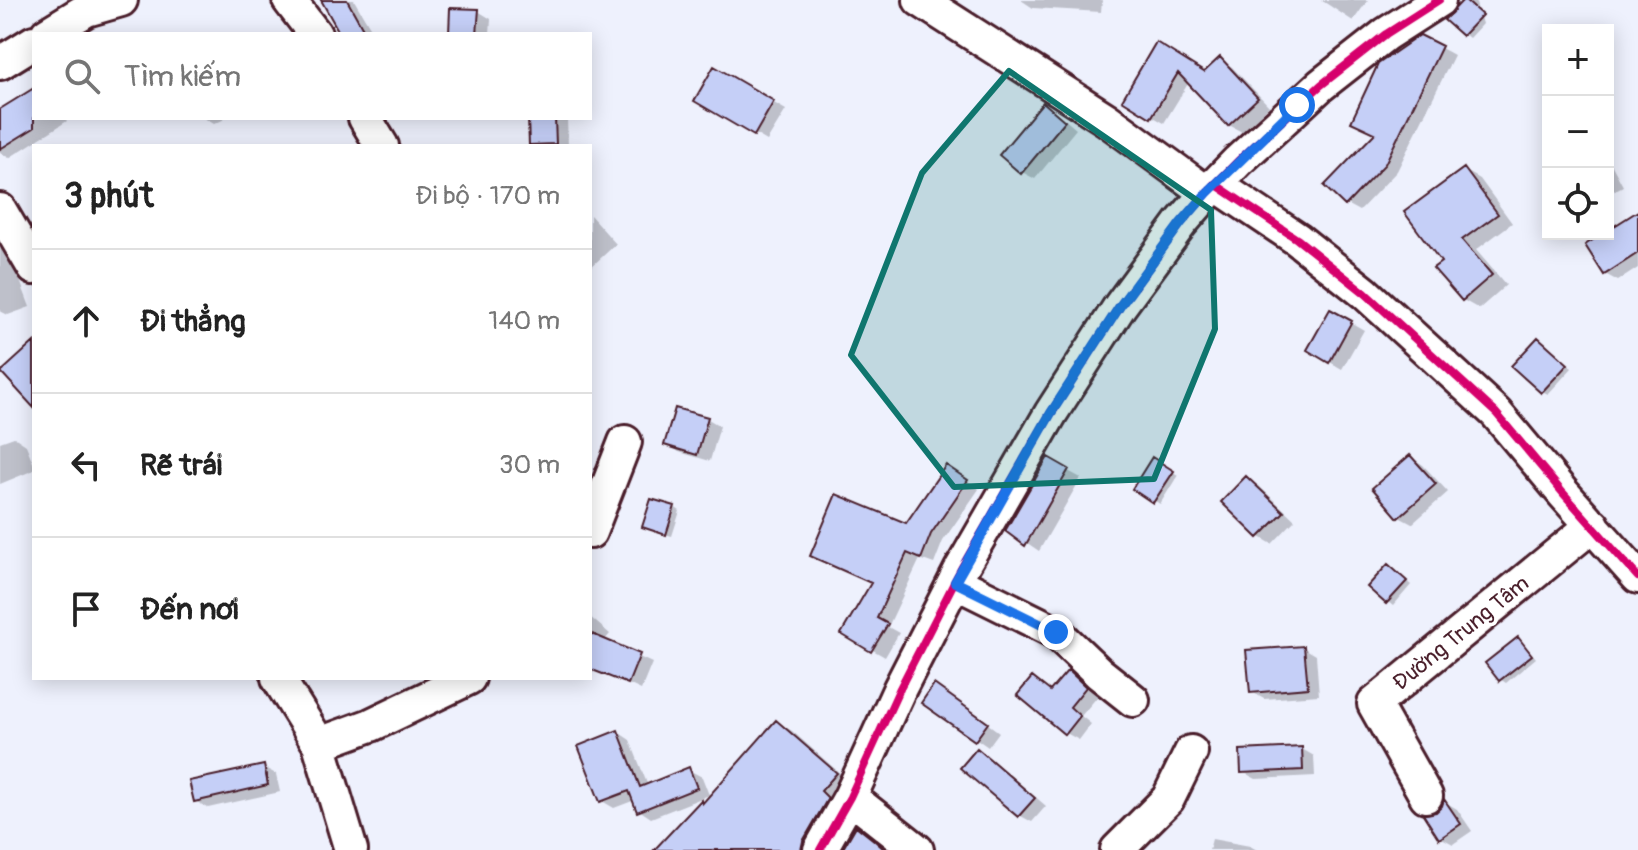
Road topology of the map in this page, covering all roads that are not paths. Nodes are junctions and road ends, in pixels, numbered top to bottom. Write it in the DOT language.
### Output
graph roads {
  1 [pos="121,0"];
  2 [pos="289,0"];
  3 [pos="920,0"];
  4 [pos="1439,0"];
  5 [pos="50,32"];
  6 [pos="313,32"];
  7 [pos="32,43"];
  8 [pos="0,63"];
  9 [pos="366,120"];
  10 [pos="381,144"];
  11 [pos="1211,188"];
  12 [pos="0,210"];
  13 [pos="32,265"];
  14 [pos="625,442"];
  15 [pos="1593,525"];
  16 [pos="592,527"];
  17 [pos="1638,577"];
  18 [pos="955,582"];
  19 [pos="279,680"];
  20 [pos="465,680"];
  21 [pos="1133,700"];
  22 [pos="319,744"];
  23 [pos="1191,752"];
  24 [pos="1426,796"];
  25 [pos="850,797"];
  26 [pos="351,850"];
  27 [pos="820,850"];
  28 [pos="917,850"];
  29 [pos="1117,850"];
  1 -- 5 [label="street"];
  2 -- 6 [label="street"];
  3 -- 11 [label="street"];
  4 -- 11 [label="street"];
  7 -- 8 [label="street"];
  9 -- 10 [label="street"];
  11 -- 15 [label="street"];
  11 -- 18 [label="street"];
  12 -- 13 [label="street"];
  14 -- 16 [label="street"];
  15 -- 17 [label="street"];
  15 -- 24 [label="street, Đường Trung Tâm"];
  18 -- 21 [label="street"];
  18 -- 25 [label="street"];
  19 -- 22 [label="street"];
  20 -- 22 [label="street"];
  22 -- 26 [label="street"];
  23 -- 29 [label="street"];
  25 -- 27 [label="street"];
  25 -- 28 [label="street"];
}
